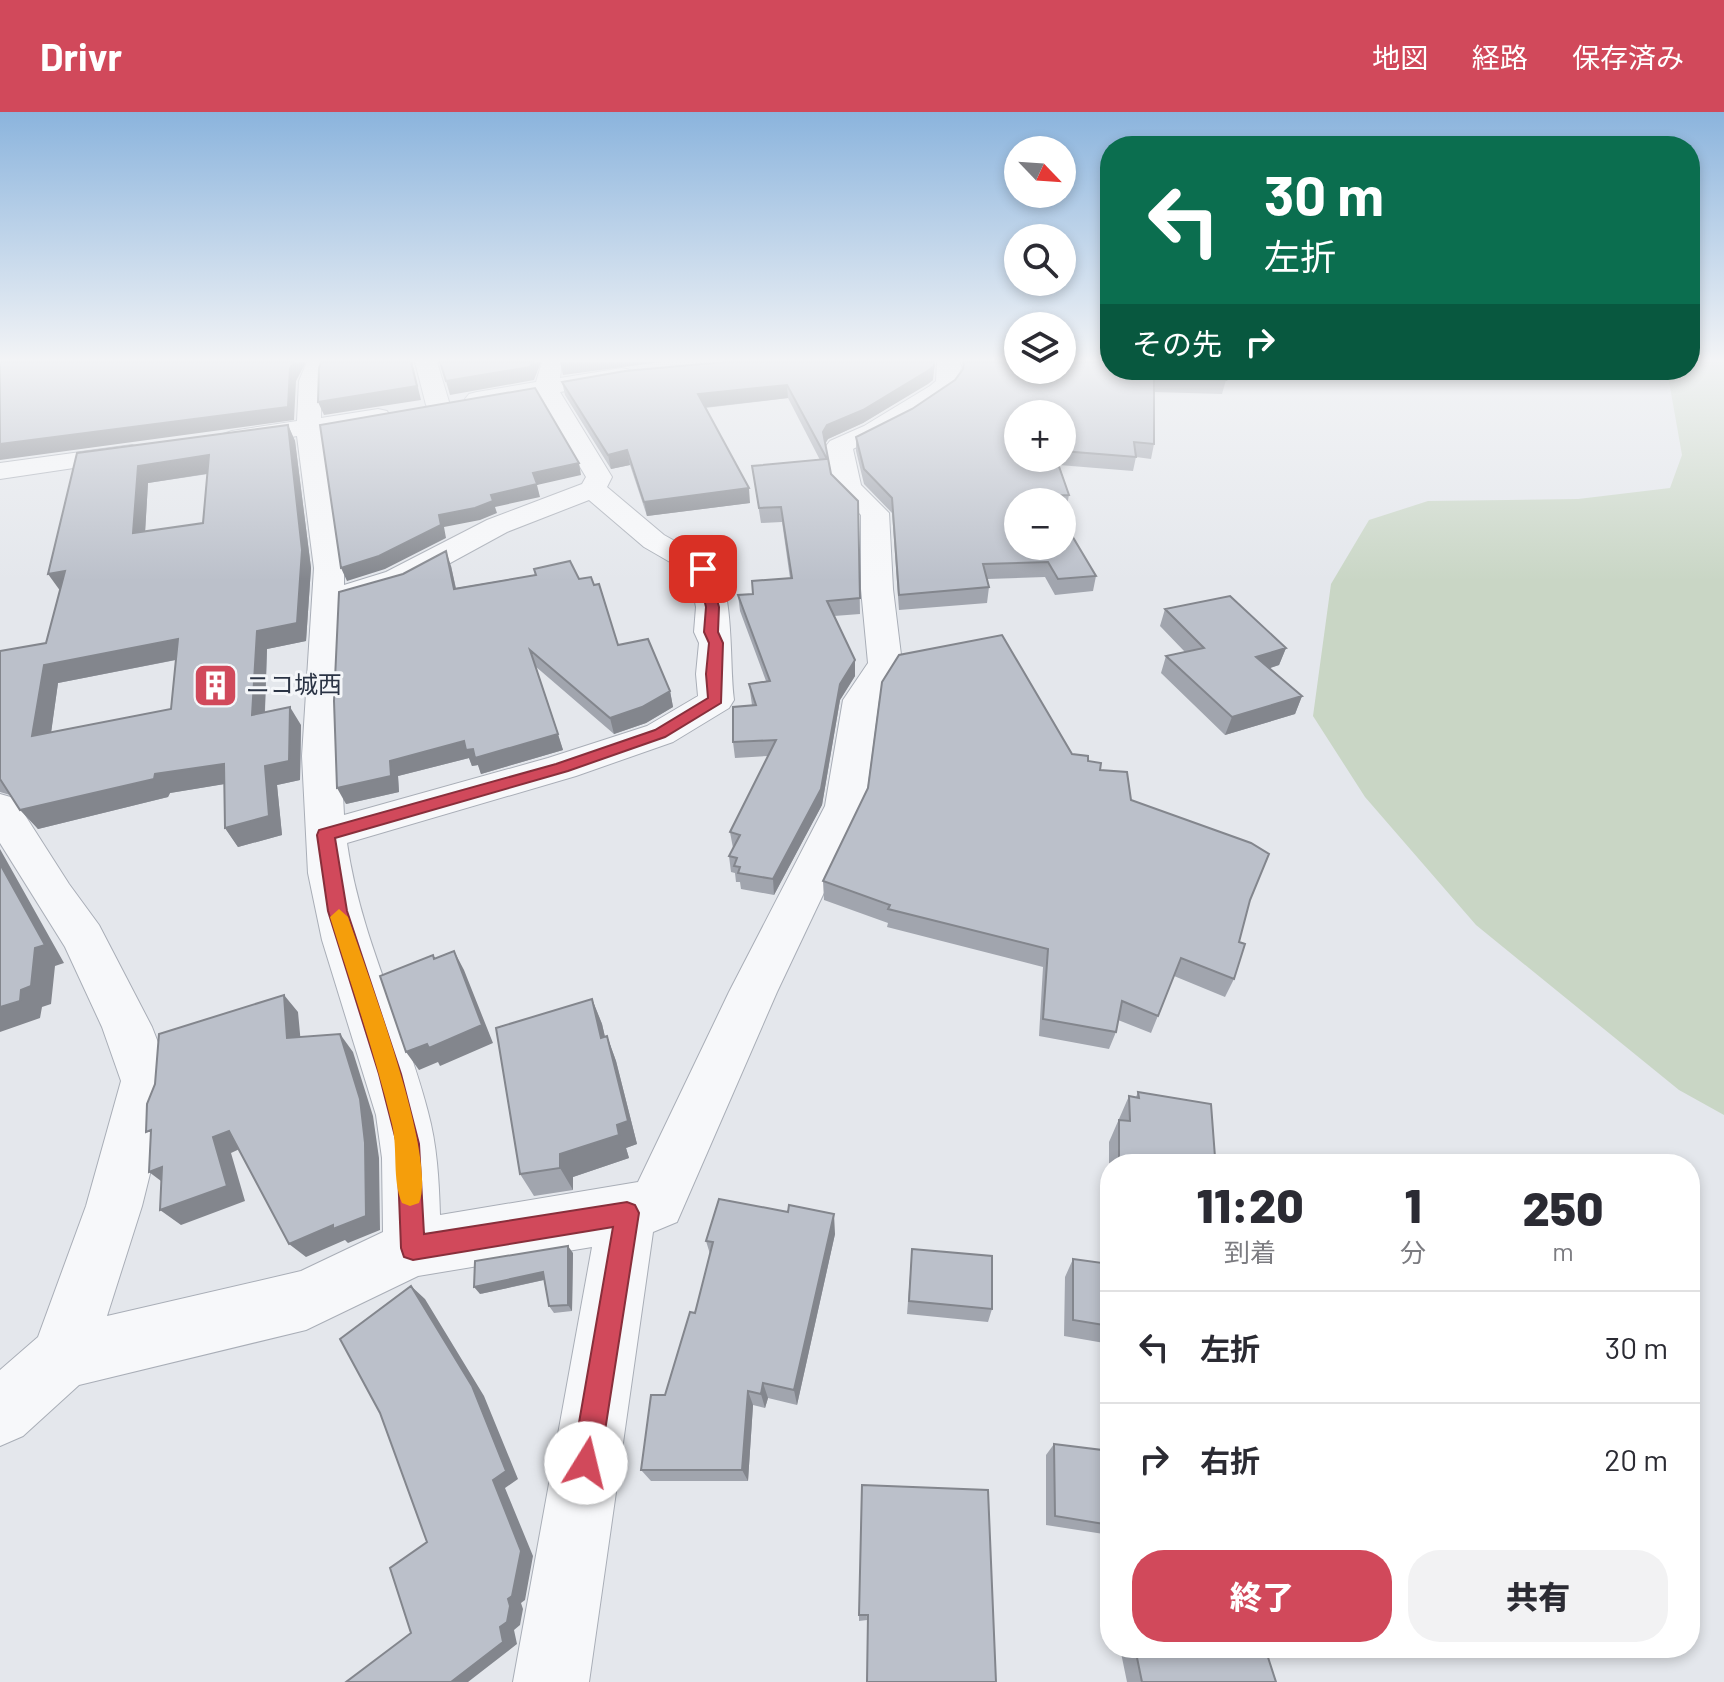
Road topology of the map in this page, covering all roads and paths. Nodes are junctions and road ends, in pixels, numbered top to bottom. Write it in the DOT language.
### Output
graph roads {
  1 [pos="264,435"];
  2 [pos="310,435"];
  3 [pos="578,435"];
  4 [pos="863,435"];
  5 [pos="201,444"];
  6 [pos="154,450"];
  7 [pos="0,471"];
  8 [pos="593,489"];
  9 [pos="327,600"];
  10 [pos="0,808"];
  11 [pos="325,835"];
  12 [pos="627,1213"];
  13 [pos="413,1248"];
  14 [pos="62,1358"];
  15 [pos="0,1413"];
  16 [pos="551,1682"];
  1 -- 5 [label="street"];
  2 -- 9 [label="street"];
  3 -- 8 [label="street"];
  4 -- 12 [label="street"];
  6 -- 7 [label="street"];
  8 -- 9 [label="street"];
  8 -- 11 [label="street"];
  9 -- 11 [label="street"];
  10 -- 14 [label="street"];
  11 -- 13 [label="street"];
  12 -- 13 [label="street"];
  12 -- 16 [label="street"];
  13 -- 14 [label="street"];
  14 -- 15 [label="street"];
}
